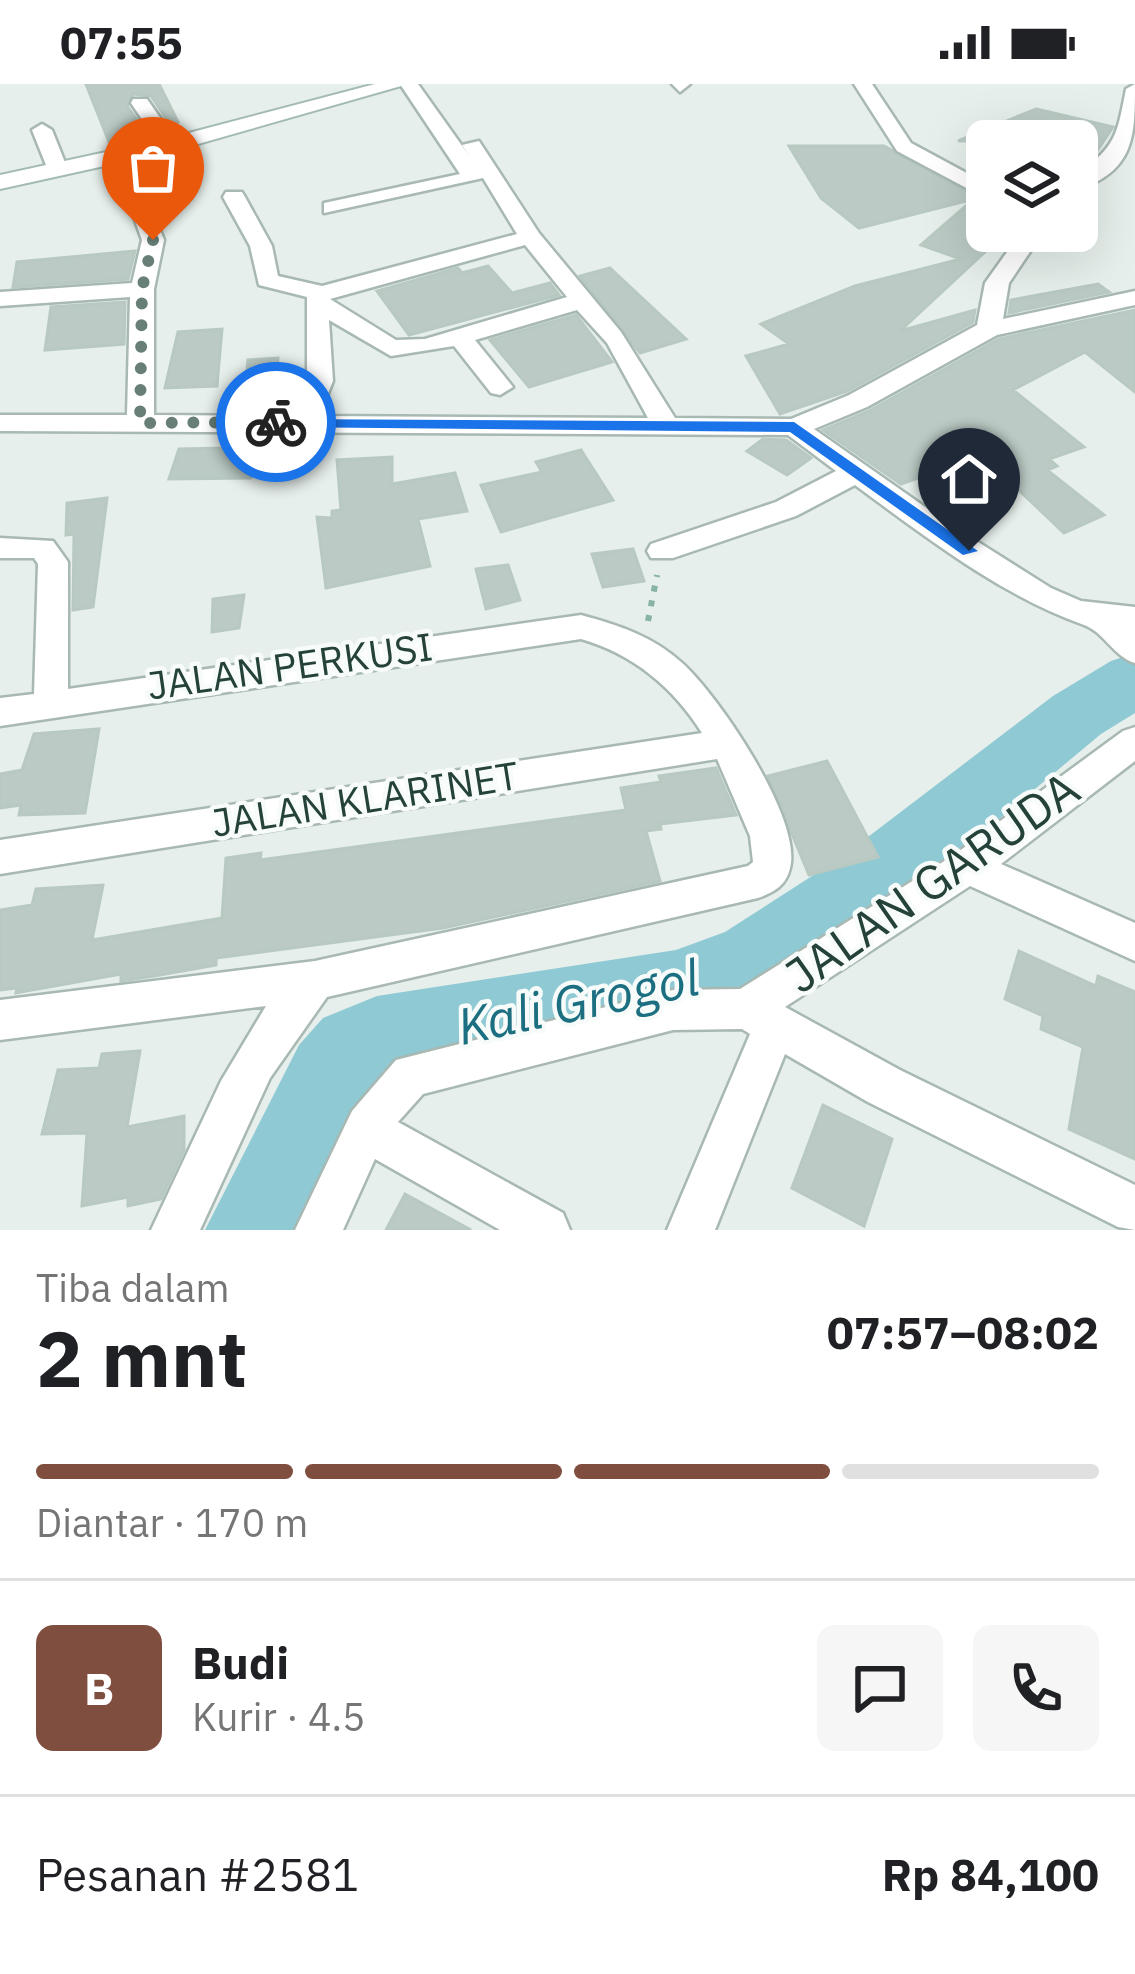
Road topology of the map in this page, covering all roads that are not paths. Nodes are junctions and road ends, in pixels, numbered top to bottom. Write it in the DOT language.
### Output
graph roads {
  1 [pos="398,84"];
  2 [pos="410,84"];
  3 [pos="863,84"];
  4 [pos="1135,89"];
  5 [pos="140,103"];
  6 [pos="42,130"];
  7 [pos="471,144"];
  8 [pos="169,145"];
  9 [pos="1098,169"];
  10 [pos="58,170"];
  11 [pos="0,182"];
  12 [pos="966,182"];
  13 [pos="234,197"];
  14 [pos="332,208"];
  15 [pos="144,214"];
  16 [pos="530,237"];
  17 [pos="1018,252"];
  18 [pos="142,289"];
  19 [pos="319,297"];
  20 [pos="1135,298"];
  21 [pos="0,299"];
  22 [pos="584,300"];
  23 [pos="989,329"];
  24 [pos="460,337"];
  25 [pos="500,386"];
  26 [pos="0,422"];
  27 [pos="303,422"];
  28 [pos="140,423"];
  29 [pos="666,425"];
  30 [pos="794,427"];
  31 [pos="856,472"];
  32 [pos="0,548"];
  33 [pos="662,551"];
  34 [pos="1132,638"];
  35 [pos="51,701"];
  36 [pos="0,712"];
  37 [pos="730,742"];
  38 [pos="1133,744"];
  39 [pos="0,857"];
  40 [pos="968,867"];
  41 [pos="1135,942"];
  42 [pos="315,980"];
  43 [pos="761,1016"];
  44 [pos="0,1020"];
  45 [pos="368,1130"];
  46 [pos="1135,1210"];
  47 [pos="176,1230"];
  48 [pos="320,1230"];
  49 [pos="546,1230"];
  50 [pos="691,1230"];
  1 -- 8 [label="main road"];
  2 -- 14 [label="street"];
  3 -- 12 [label="street"];
  4 -- 9 [label="street"];
  5 -- 8 [label="street"];
  6 -- 10 [label="street"];
  7 -- 16 [label="street"];
  8 -- 10 [label="main road"];
  10 -- 11 [label="main road"];
  13 -- 19 [label="street"];
  15 -- 18 [label="street"];
  16 -- 19 [label="street"];
  16 -- 22 [label="street"];
  17 -- 23 [label="street"];
  18 -- 21 [label="street"];
  18 -- 28 [label="street"];
  19 -- 24 [label="street"];
  19 -- 27 [label="street"];
  20 -- 23 [label="street"];
  22 -- 24 [label="street"];
  22 -- 29 [label="street"];
  23 -- 30 [label="street"];
  24 -- 25 [label="street"];
  26 -- 28 [label="street"];
  27 -- 28 [label="street"];
  27 -- 29 [label="street"];
  29 -- 30 [label="street"];
  30 -- 31 [label="street"];
  31 -- 33 [label="street"];
  31 -- 34 [label="street"];
  32 -- 35 [label="street"];
  35 -- 36 [label="street, JALAN PERKUSI"];
  35 -- 37 [label="street, JALAN PERKUSI"];
  37 -- 39 [label="street, JALAN KLARINET"];
  37 -- 42 [label="street"];
  38 -- 40 [label="street, JALAN GARUDA"];
  40 -- 41 [label="street"];
  40 -- 43 [label="street, JALAN GARUDA"];
  42 -- 44 [label="street"];
  42 -- 47 [label="street"];
  43 -- 45 [label="street, JALAN GARUDA"];
  43 -- 46 [label="street"];
  43 -- 50 [label="street"];
  45 -- 48 [label="street, JALAN GARUDA"];
  45 -- 49 [label="street"];
}
